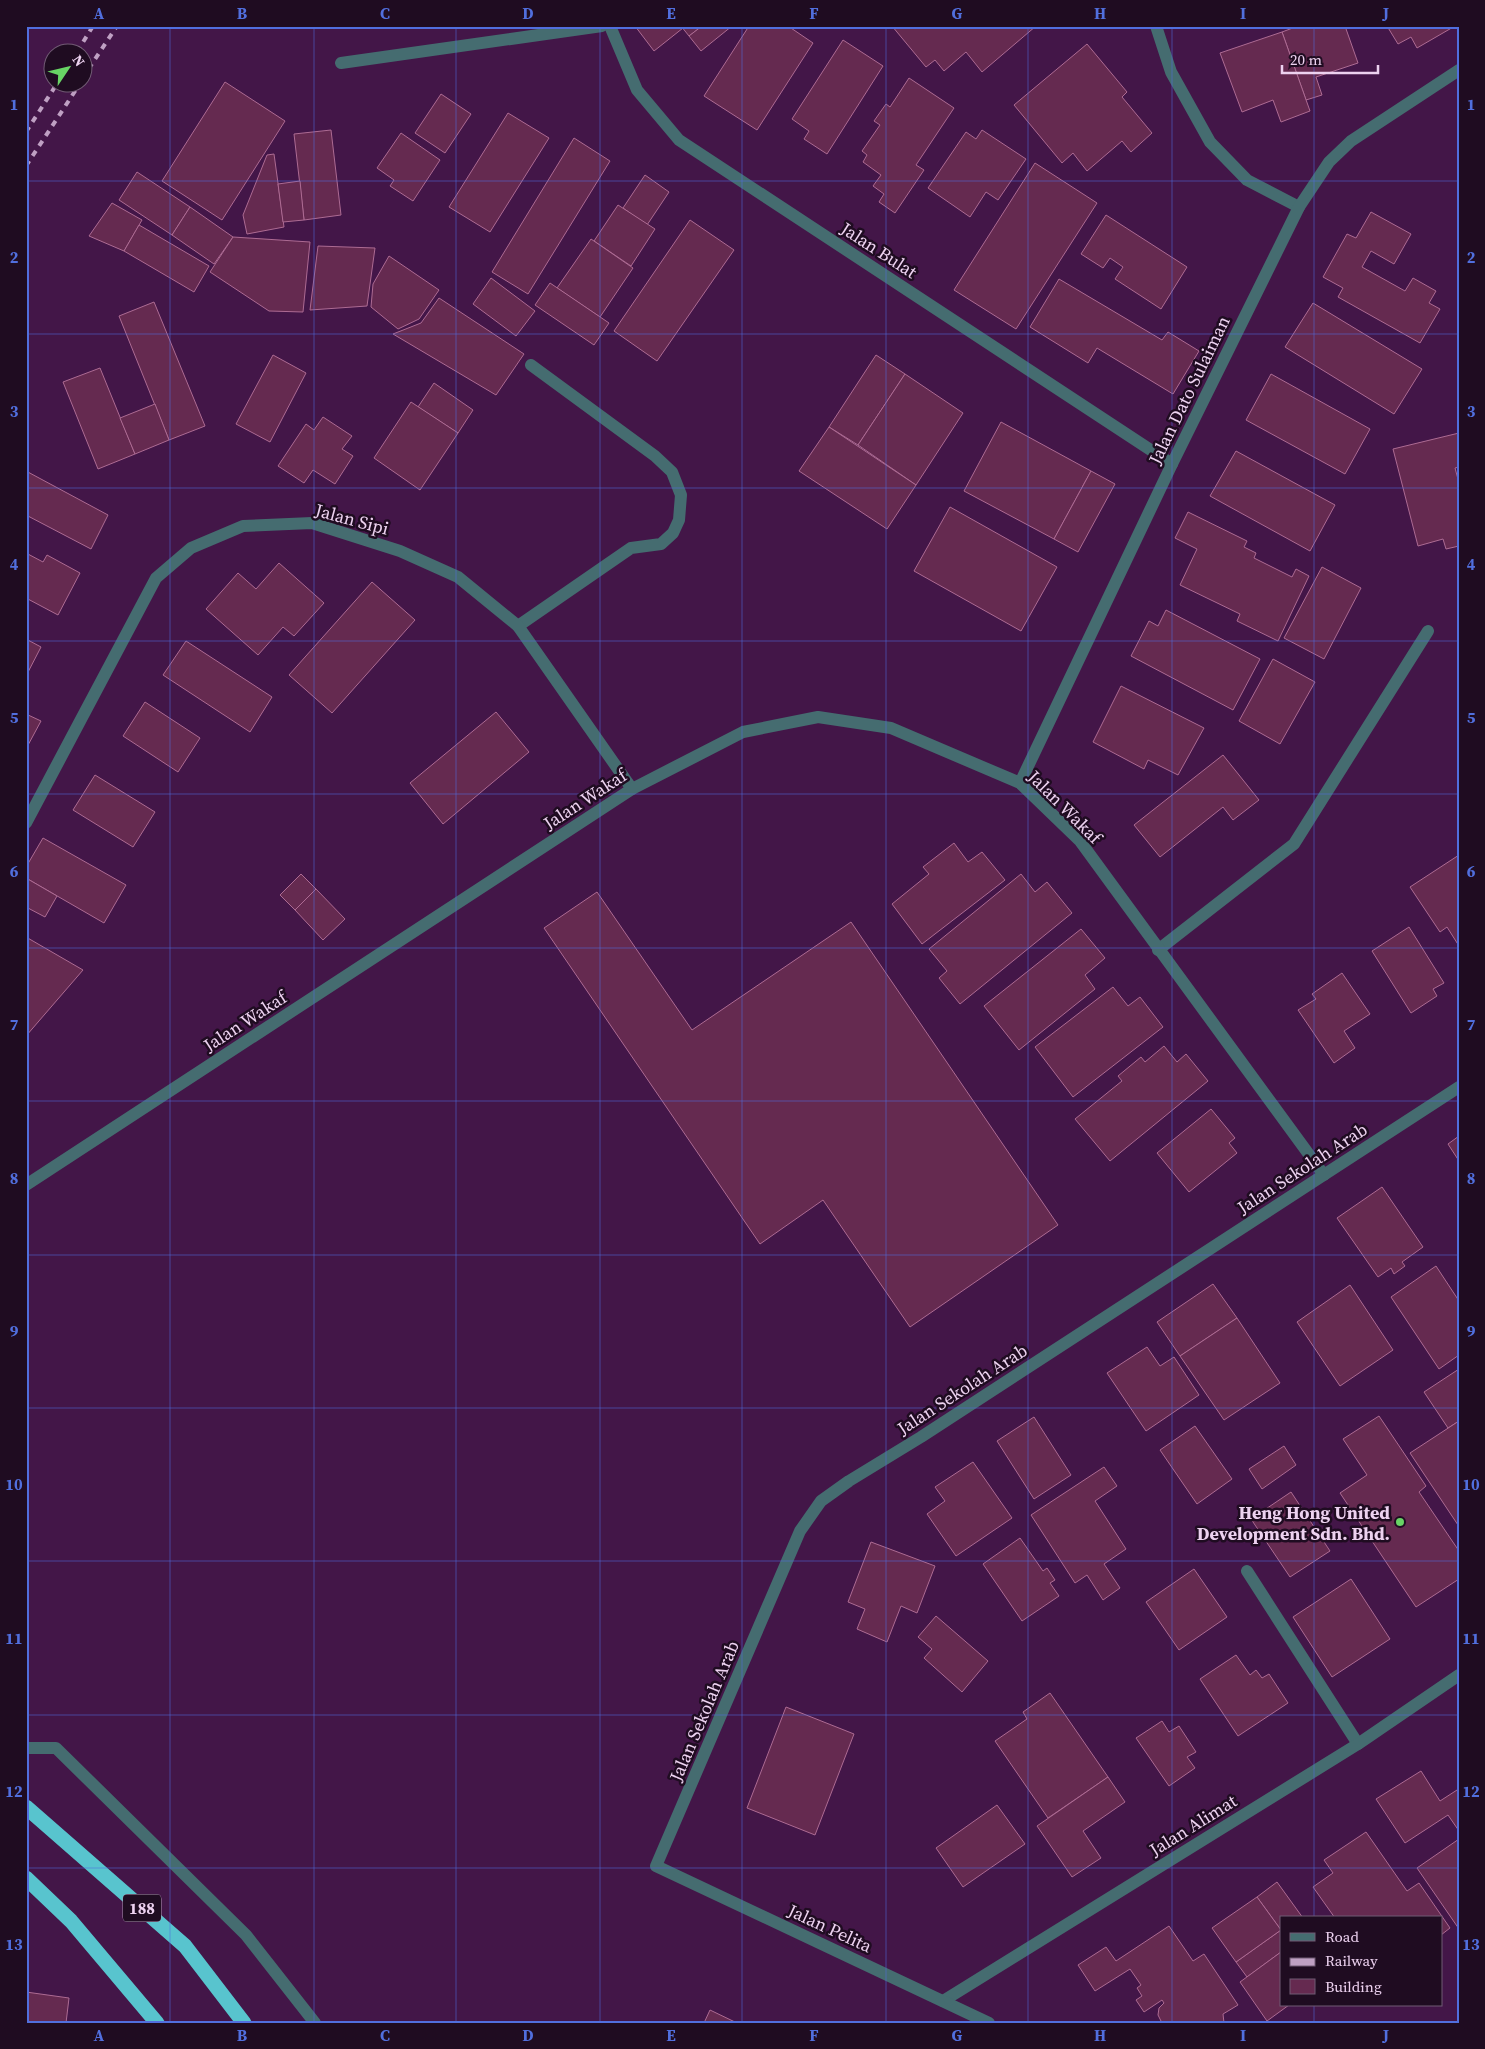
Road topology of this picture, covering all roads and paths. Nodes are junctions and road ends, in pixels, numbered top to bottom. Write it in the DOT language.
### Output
graph roads {
  1 [pos="602,26"];
  2 [pos="610,26"];
  3 [pos="1156,26"];
  4 [pos="340,63"];
  5 [pos="1459,70"];
  6 [pos="1299,207"];
  7 [pos="531,365"];
  8 [pos="1172,464"];
  9 [pos="518,626"];
  10 [pos="1428,631"];
  11 [pos="1020,783"];
  12 [pos="632,789"];
  13 [pos="26,823"];
  14 [pos="1158,950"];
  15 [pos="1459,1087"];
  16 [pos="1324,1175"];
  17 [pos="26,1185"];
  18 [pos="1247,1571"];
  19 [pos="1459,1675"];
  20 [pos="1358,1744"];
  21 [pos="26,1748"];
  22 [pos="26,1807"];
  23 [pos="656,1866"];
  24 [pos="26,1878"];
  25 [pos="26,1892"];
  26 [pos="71,1921"];
  27 [pos="943,2001"];
  28 [pos="157,2023"];
  29 [pos="244,2023"];
  30 [pos="315,2023"];
  31 [pos="990,2023"];
  1 -- 4 [label="street"];
  2 -- 8 [label="street, Jalan Bulat"];
  3 -- 6 [label="street"];
  5 -- 6 [label="street, Jalan Dato Sulaiman"];
  6 -- 8 [label="street, Jalan Dato Sulaiman"];
  7 -- 9 [label="street"];
  8 -- 11 [label="street, Jalan Dato Sulaiman"];
  9 -- 12 [label="street, Jalan Sipi"];
  9 -- 13 [label="street, Jalan Sipi"];
  10 -- 14 [label="street"];
  11 -- 12 [label="street, Jalan Wakaf"];
  11 -- 14 [label="street, Jalan Wakaf"];
  12 -- 17 [label="street, Jalan Wakaf"];
  14 -- 16 [label="street, Jalan Wakaf"];
  15 -- 16 [label="street, Jalan Sekolah Arab"];
  16 -- 23 [label="street, Jalan Sekolah Arab"];
  18 -- 20 [label="street"];
  19 -- 20 [label="street, Jalan Alimat"];
  20 -- 27 [label="street, Jalan Alimat"];
  21 -- 30 [label="street"];
  22 -- 29 [label="highway, 188"];
  23 -- 27 [label="street, Jalan Pelita"];
  24 -- 26 [label="highway"];
  25 -- 26 [label="highway"];
  26 -- 28 [label="highway"];
  27 -- 31 [label="street, Jalan Pelita"];
}
